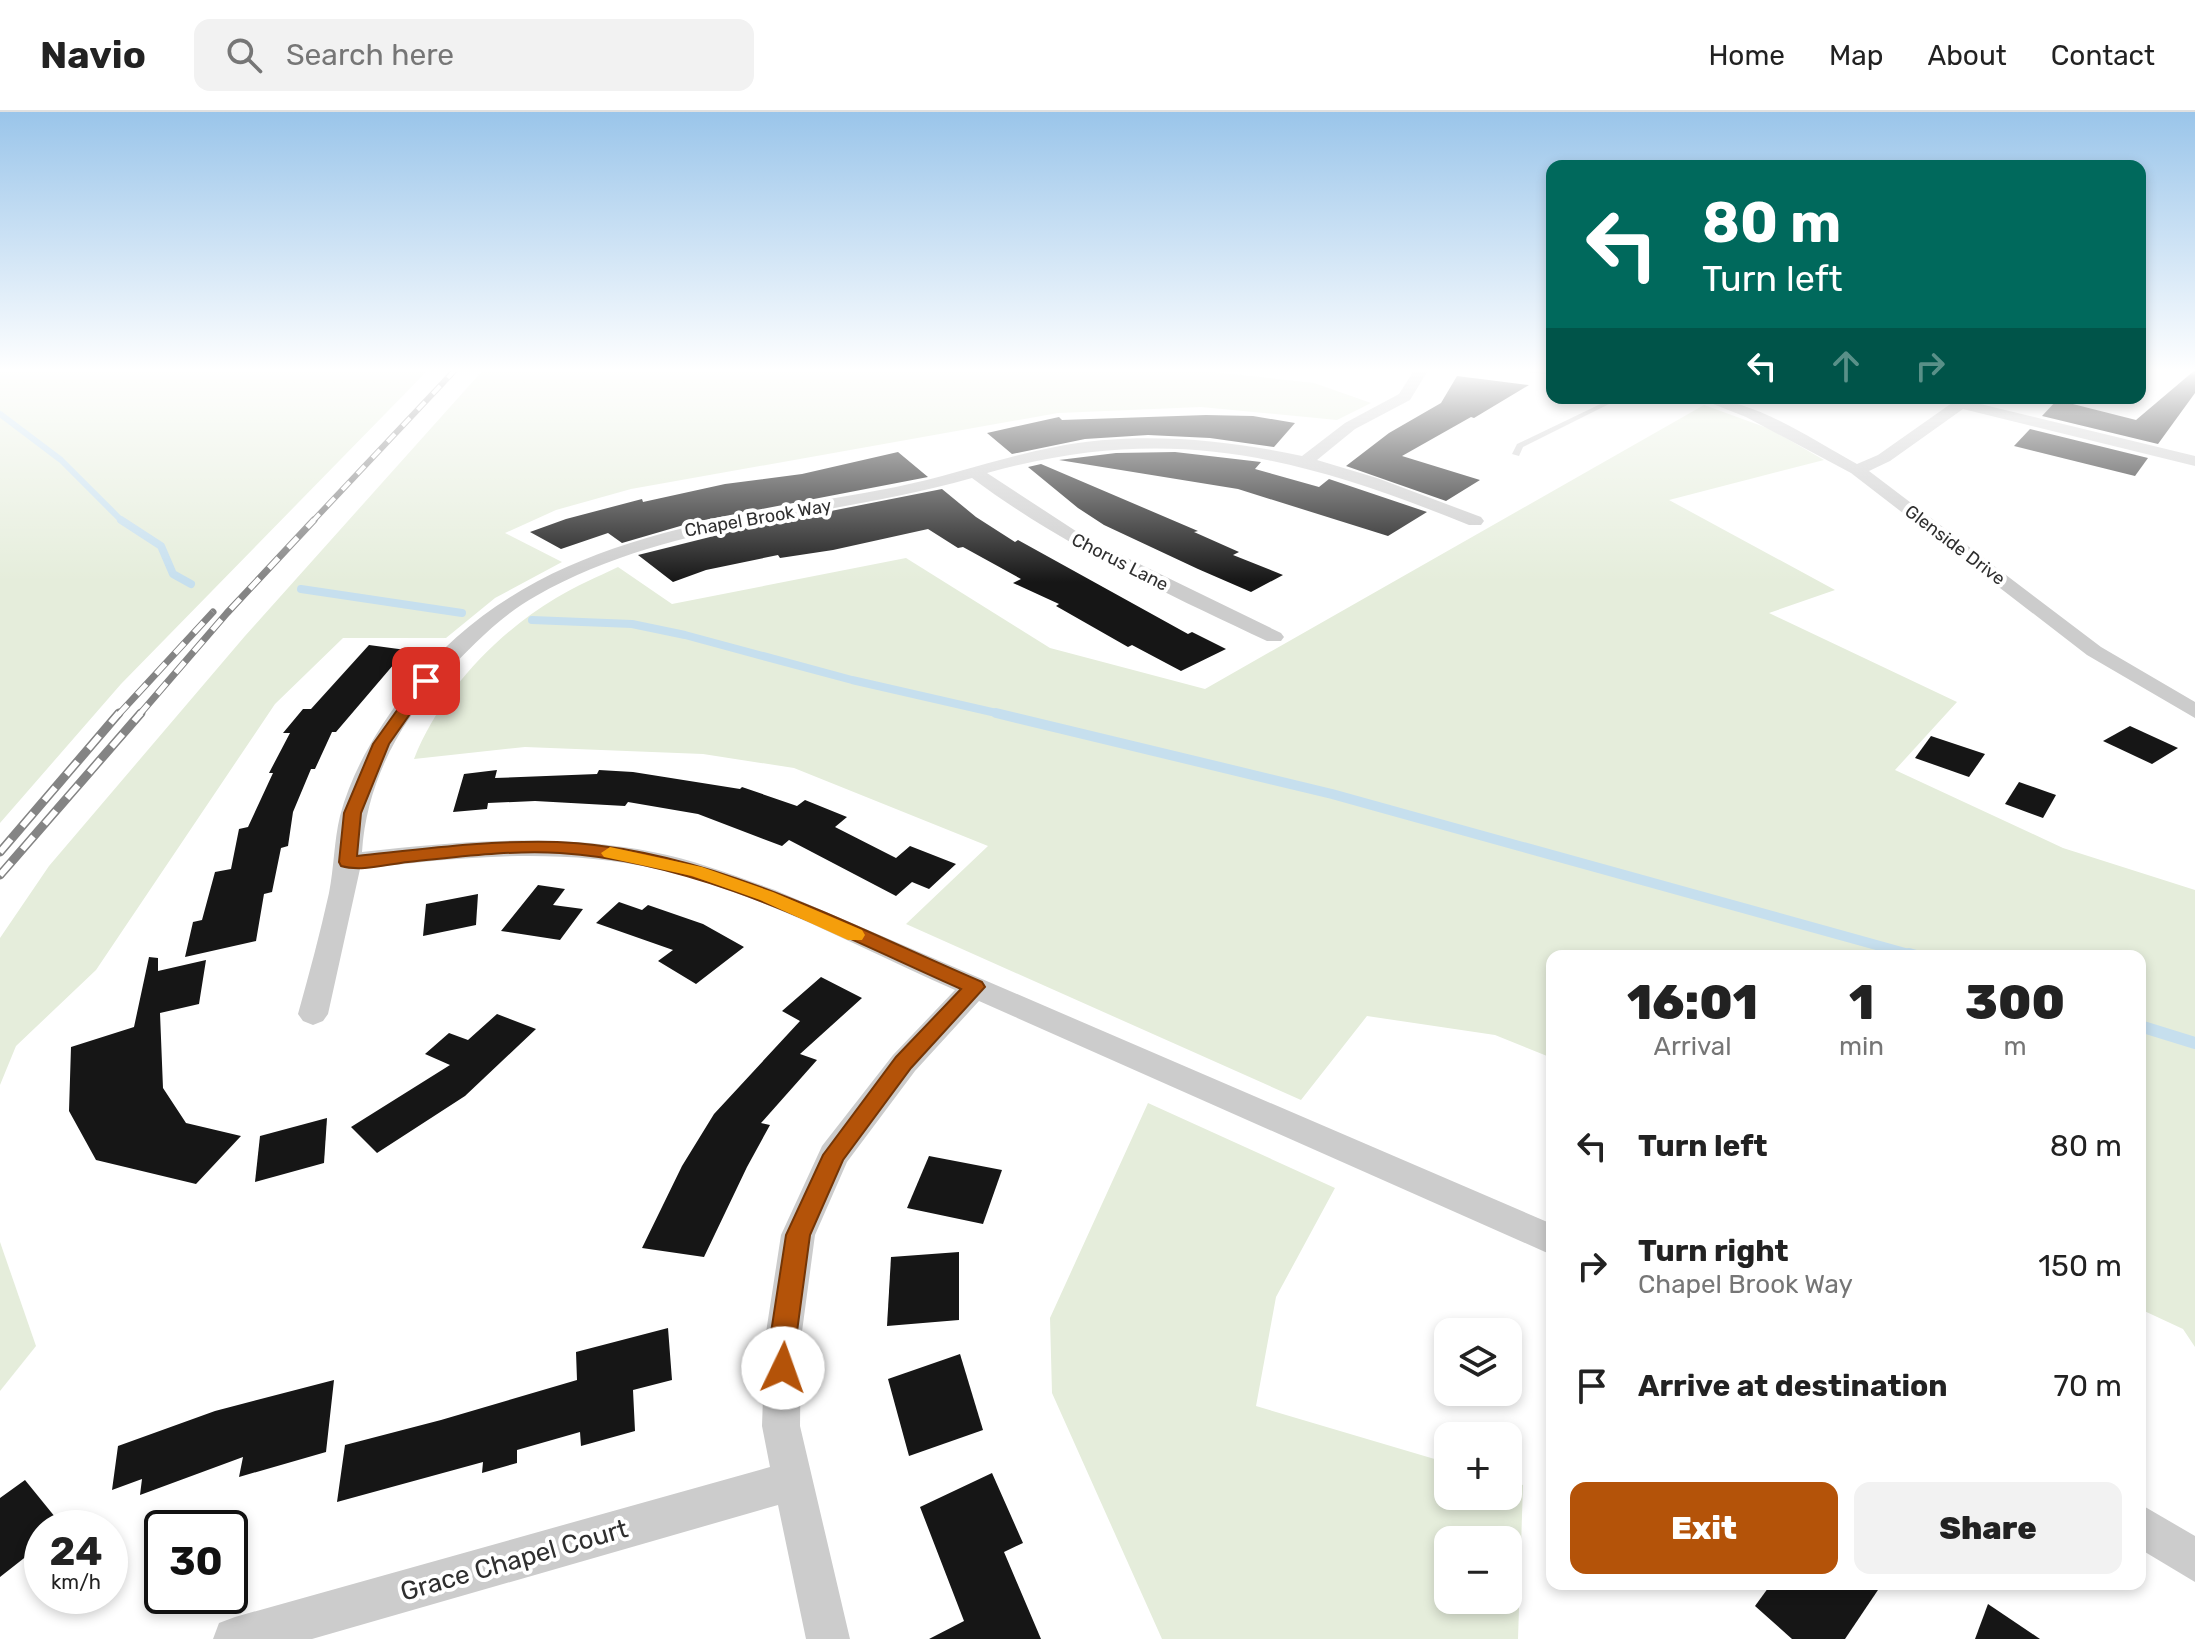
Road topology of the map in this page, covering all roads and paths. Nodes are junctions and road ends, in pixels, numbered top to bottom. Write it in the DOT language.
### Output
graph roads {
  1 [pos="1332,440"];
  2 [pos="1532,440"];
  3 [pos="1801,440"];
  4 [pos="1909,440"];
  5 [pos="2115,440"];
  6 [pos="1516,454"];
  7 [pos="1306,461"];
  8 [pos="2195,461"];
  9 [pos="1857,470"];
  10 [pos="975,472"];
  11 [pos="1475,521"];
  12 [pos="1274,637"];
  13 [pos="2195,711"];
  14 [pos="348,862"];
  15 [pos="975,987"];
  16 [pos="313,1014"];
  17 [pos="1546,1237"];
  18 [pos="792,1481"];
  19 [pos="2146,1529"];
  20 [pos="2195,1561"];
  21 [pos="235,1639"];
  22 [pos="828,1639"];
  1 -- 7 [label="street"];
  2 -- 6 [label="lane"];
  3 -- 9 [label="street, Glenside Drive"];
  4 -- 9 [label="street"];
  5 -- 8 [label="street"];
  7 -- 10 [label="street, Chapel Brook Way"];
  7 -- 11 [label="street, Chapel Brook Way"];
  9 -- 13 [label="street, Glenside Drive"];
  10 -- 12 [label="street, Chorus Lane"];
  10 -- 14 [label="street, Chapel Brook Way"];
  14 -- 15 [label="street"];
  14 -- 16 [label="street, Chapel Brook Way"];
  15 -- 17 [label="street"];
  15 -- 18 [label="street"];
  18 -- 21 [label="street, Grace Chapel Court"];
  18 -- 22 [label="street"];
  19 -- 20 [label="street"];
}
